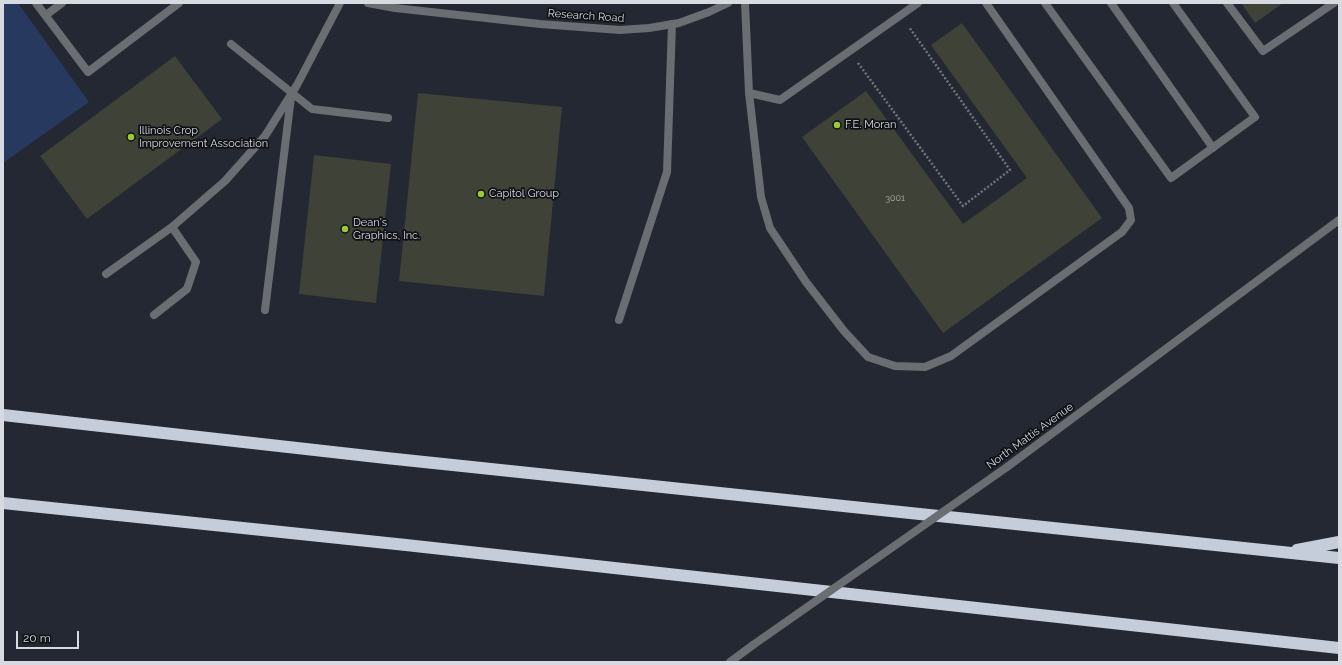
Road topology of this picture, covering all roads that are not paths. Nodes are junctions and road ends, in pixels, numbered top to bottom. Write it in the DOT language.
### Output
graph roads {
  1 [pos="36,3"];
  2 [pos="62,3"];
  3 [pos="179,3"];
  4 [pos="340,3"];
  5 [pos="368,3"];
  6 [pos="728,3"];
  7 [pos="745,3"];
  8 [pos="918,3"];
  9 [pos="986,3"];
  10 [pos="1045,3"];
  11 [pos="1111,3"];
  12 [pos="1173,3"];
  13 [pos="1227,3"];
  14 [pos="1334,3"];
  15 [pos="46,15"];
  16 [pos="672,24"];
  17 [pos="231,44"];
  18 [pos="749,93"];
  19 [pos="292,94"];
  20 [pos="388,118"];
  21 [pos="1213,148"];
  22 [pos="1339,220"];
  23 [pos="172,227"];
  24 [pos="106,274"];
  25 [pos="265,310"];
  26 [pos="154,315"];
  27 [pos="620,320"];
  28 [pos="3,415"];
  29 [pos="3,503"];
  30 [pos="1339,542"];
  31 [pos="1282,552"];
  32 [pos="1339,558"];
  33 [pos="1339,648"];
  34 [pos="730,662"];
  1 -- 15 [label="street"];
  2 -- 15 [label="street"];
  3 -- 15 [label="street"];
  4 -- 19 [label="street"];
  5 -- 16 [label="street, Research Road"];
  6 -- 16 [label="street, Research Road"];
  7 -- 18 [label="street"];
  8 -- 18 [label="street"];
  9 -- 18 [label="street"];
  10 -- 21 [label="street"];
  11 -- 21 [label="street"];
  12 -- 21 [label="street"];
  13 -- 14 [label="street"];
  16 -- 27 [label="street"];
  17 -- 19 [label="street"];
  19 -- 20 [label="street"];
  19 -- 23 [label="street"];
  19 -- 25 [label="street"];
  22 -- 34 [label="street, North Mattis Avenue, bridge"];
  23 -- 24 [label="street"];
  23 -- 26 [label="street"];
  28 -- 31 [label="highway"];
  29 -- 33 [label="highway"];
  30 -- 31 [label="highway"];
  31 -- 32 [label="highway"];
}
